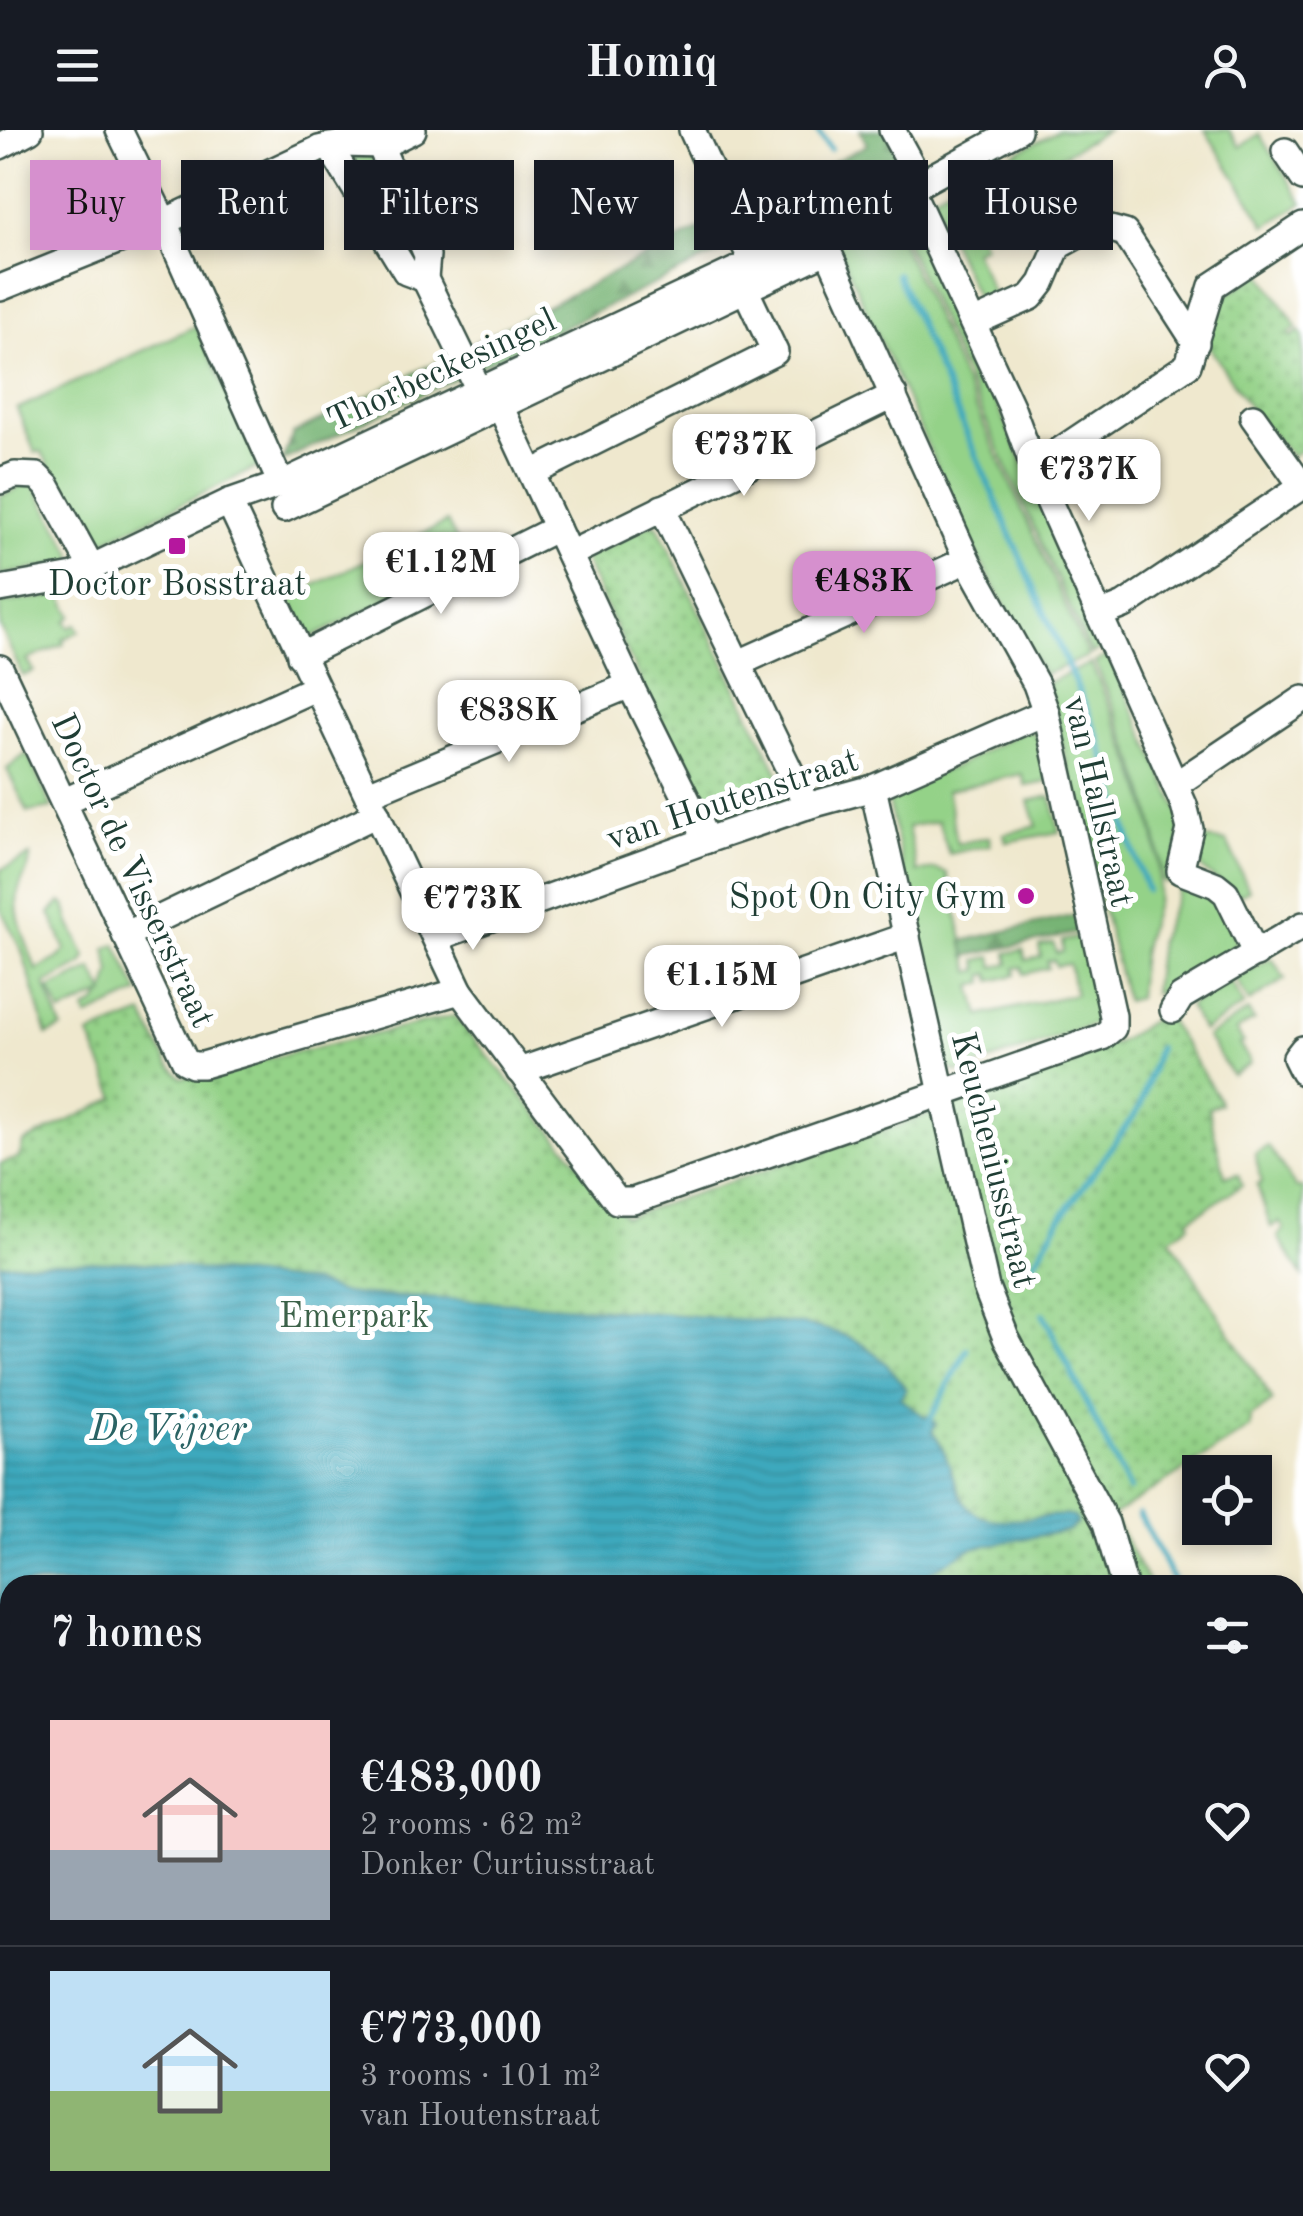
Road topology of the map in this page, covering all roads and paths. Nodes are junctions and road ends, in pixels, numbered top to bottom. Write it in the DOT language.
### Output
graph roads {
  1 [pos="30,130"];
  2 [pos="119,130"];
  3 [pos="413,130"];
  4 [pos="692,130"];
  5 [pos="892,130"];
  6 [pos="1018,130"];
  7 [pos="380,145"];
  8 [pos="0,146"];
  9 [pos="329,146"];
  10 [pos="1285,151"];
  11 [pos="905,160"];
  12 [pos="1303,178"];
  13 [pos="928,179"];
  14 [pos="928,214"];
  15 [pos="164,222"];
  16 [pos="1303,226"];
  17 [pos="789,250"];
  18 [pos="807,250"];
  19 [pos="828,250"];
  20 [pos="752,261"];
  21 [pos="425,279"];
  22 [pos="0,288"];
  23 [pos="745,289"];
  24 [pos="973,323"];
  25 [pos="1196,343"];
  26 [pos="490,394"];
  27 [pos="894,395"];
  28 [pos="1253,417"];
  29 [pos="1034,468"];
  30 [pos="532,472"];
  31 [pos="0,481"];
  32 [pos="1302,486"];
  33 [pos="282,496"];
  34 [pos="229,502"];
  35 [pos="662,508"];
  36 [pos="557,528"];
  37 [pos="570,554"];
  38 [pos="968,560"];
  39 [pos="92,568"];
  40 [pos="0,589"];
  41 [pos="1099,614"];
  42 [pos="300,656"];
  43 [pos="739,663"];
  44 [pos="0,668"];
  45 [pos="630,685"];
  46 [pos="315,688"];
  47 [pos="1303,700"];
  48 [pos="1046,712"];
  49 [pos="1175,785"];
  50 [pos="873,788"];
  51 [pos="65,801"];
  52 [pos="372,804"];
  53 [pos="807,806"];
  54 [pos="707,840"];
  55 [pos="1303,925"];
  56 [pos="125,934"];
  57 [pos="907,936"];
  58 [pos="436,938"];
  59 [pos="1256,954"];
  60 [pos="460,991"];
  61 [pos="1174,1010"];
  62 [pos="1303,1049"];
  63 [pos="518,1071"];
  64 [pos="1303,1072"];
  65 [pos="942,1093"];
  66 [pos="1115,1575"];
  1 -- 8 [label="street"];
  2 -- 15 [label="street"];
  3 -- 7 [label="street"];
  4 -- 20 [label="street"];
  5 -- 11 [label="street"];
  6 -- 13 [label="street"];
  7 -- 9 [label="street"];
  7 -- 21 [label="street"];
  9 -- 15 [label="street"];
  9 -- 21 [label="street"];
  10 -- 12 [label="street"];
  14 -- 24 [label="street"];
  15 -- 22 [label="street"];
  15 -- 33 [label="street"];
  16 -- 25 [label="street"];
  17 -- 20 [label="street, Thorbeckesingel"];
  18 -- 23 [label="street, Thorbeckesingel"];
  19 -- 27 [label="street, van Hallstraat"];
  20 -- 26 [label="street, Thorbeckesingel"];
  21 -- 26 [label="street"];
  23 -- 26 [label="street, Thorbeckesingel"];
  23 -- 30 [label="street"];
  24 -- 25 [label="street"];
  24 -- 29 [label="street"];
  25 -- 29 [label="street"];
  26 -- 30 [label="street"];
  26 -- 33 [label="street, Thorbeckesingel"];
  27 -- 35 [label="street"];
  27 -- 38 [label="street, van Hallstraat"];
  28 -- 32 [label="street"];
  29 -- 41 [label="street"];
  30 -- 36 [label="street"];
  31 -- 39 [label="street"];
  32 -- 41 [label="street"];
  33 -- 34 [label="street, Thorbeckesingel"];
  34 -- 39 [label="street, Thorbeckesingel"];
  34 -- 42 [label="street"];
  35 -- 37 [label="street"];
  35 -- 43 [label="street"];
  36 -- 37 [label="street"];
  36 -- 42 [label="street"];
  37 -- 45 [label="street"];
  38 -- 43 [label="street"];
  38 -- 48 [label="street, van Hallstraat"];
  39 -- 40 [label="street, Thorbeckesingel"];
  41 -- 49 [label="street"];
  42 -- 46 [label="street"];
  43 -- 53 [label="street"];
  44 -- 51 [label="street, Doctor de Visserstraat"];
  45 -- 52 [label="street"];
  45 -- 54 [label="street"];
  46 -- 51 [label="street"];
  46 -- 52 [label="street"];
  47 -- 49 [label="street"];
  48 -- 50 [label="street, van Houtenstraat"];
  48 -- 65 [label="street, van Hallstraat"];
  49 -- 59 [label="street"];
  50 -- 53 [label="street, van Houtenstraat"];
  50 -- 57 [label="street, Keucheniusstraat"];
  51 -- 56 [label="street, Doctor de Visserstraat"];
  52 -- 56 [label="street"];
  52 -- 58 [label="street"];
  53 -- 54 [label="street, van Houtenstraat"];
  54 -- 58 [label="street, van Houtenstraat"];
  55 -- 59 [label="street"];
  56 -- 60 [label="street, Doctor de Visserstraat"];
  57 -- 63 [label="street"];
  57 -- 65 [label="street, Keucheniusstraat"];
  58 -- 60 [label="street"];
  59 -- 61 [label="street"];
  60 -- 63 [label="street"];
  62 -- 64 [label="street"];
  63 -- 65 [label="street"];
  65 -- 66 [label="street, Keucheniusstraat"];
}
